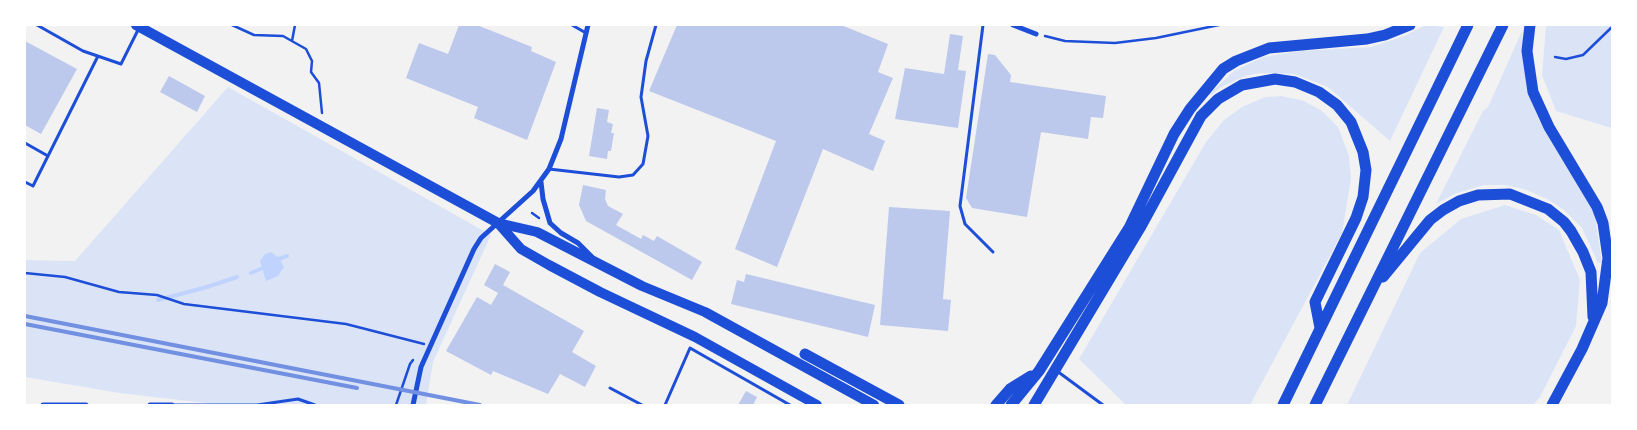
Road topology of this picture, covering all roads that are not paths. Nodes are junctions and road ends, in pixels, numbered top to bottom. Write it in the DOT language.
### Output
graph roads {
  1 [pos="38,25"];
  2 [pos="572,25"];
  3 [pos="588,25"];
  4 [pos="656,25"];
  5 [pos="983,25"];
  6 [pos="1013,25"];
  7 [pos="1410,25"];
  8 [pos="1468,25"];
  9 [pos="1503,25"];
  10 [pos="1530,25"];
  11 [pos="138,26"];
  12 [pos="586,33"];
  13 [pos="1036,34"];
  14 [pos="98,56"];
  15 [pos="25,143"];
  16 [pos="48,156"];
  17 [pos="549,169"];
  18 [pos="25,182"];
  19 [pos="541,182"];
  20 [pos="498,223"];
  21 [pos="993,252"];
  22 [pos="599,264"];
  23 [pos="1371,292"];
  24 [pos="1594,322"];
  25 [pos="1320,328"];
  26 [pos="783,354"];
  27 [pos="804,354"];
  28 [pos="1054,369"];
  29 [pos="1039,371"];
  30 [pos="610,388"];
  31 [pos="43,405"];
  32 [pos="86,405"];
  33 [pos="150,405"];
  34 [pos="172,405"];
  35 [pos="315,405"];
  36 [pos="413,405"];
  37 [pos="642,405"];
  38 [pos="665,405"];
  39 [pos="790,405"];
  40 [pos="817,405"];
  41 [pos="874,405"];
  42 [pos="899,405"];
  43 [pos="996,405"];
  44 [pos="1011,405"];
  45 [pos="1034,405"];
  46 [pos="1103,405"];
  47 [pos="1283,405"];
  48 [pos="1315,405"];
  49 [pos="1552,405"];
  1 -- 14 [label="lane"];
  2 -- 12 [label="lane"];
  3 -- 12 [label="street"];
  4 -- 17 [label="lane"];
  5 -- 21 [label="lane"];
  6 -- 13 [label="street"];
  7 -- 29 [label="highway"];
  8 -- 25 [label="highway"];
  9 -- 23 [label="highway"];
  10 -- 24 [label="highway"];
  11 -- 14 [label="lane"];
  11 -- 20 [label="main road"];
  12 -- 17 [label="street"];
  14 -- 16 [label="lane"];
  15 -- 16 [label="lane"];
  16 -- 18 [label="lane"];
  17 -- 19 [label="street"];
  19 -- 20 [label="street"];
  19 -- 22 [label="street"];
  20 -- 22 [label="main road"];
  20 -- 36 [label="street"];
  20 -- 40 [label="main road"];
  22 -- 26 [label="main road"];
  23 -- 24 [label="highway"];
  23 -- 48 [label="highway"];
  24 -- 49 [label="highway"];
  25 -- 28 [label="highway"];
  25 -- 47 [label="highway"];
  26 -- 27 [label="main road"];
  26 -- 41 [label="main road"];
  27 -- 42 [label="highway"];
  28 -- 45 [label="highway"];
  28 -- 46 [label="lane"];
  29 -- 43 [label="highway"];
  29 -- 44 [label="highway"];
  30 -- 37 [label="lane"];
  31 -- 32 [label="street"];
  33 -- 34 [label="street"];
  34 -- 35 [label="lane"];
  38 -- 39 [label="lane"];
}
